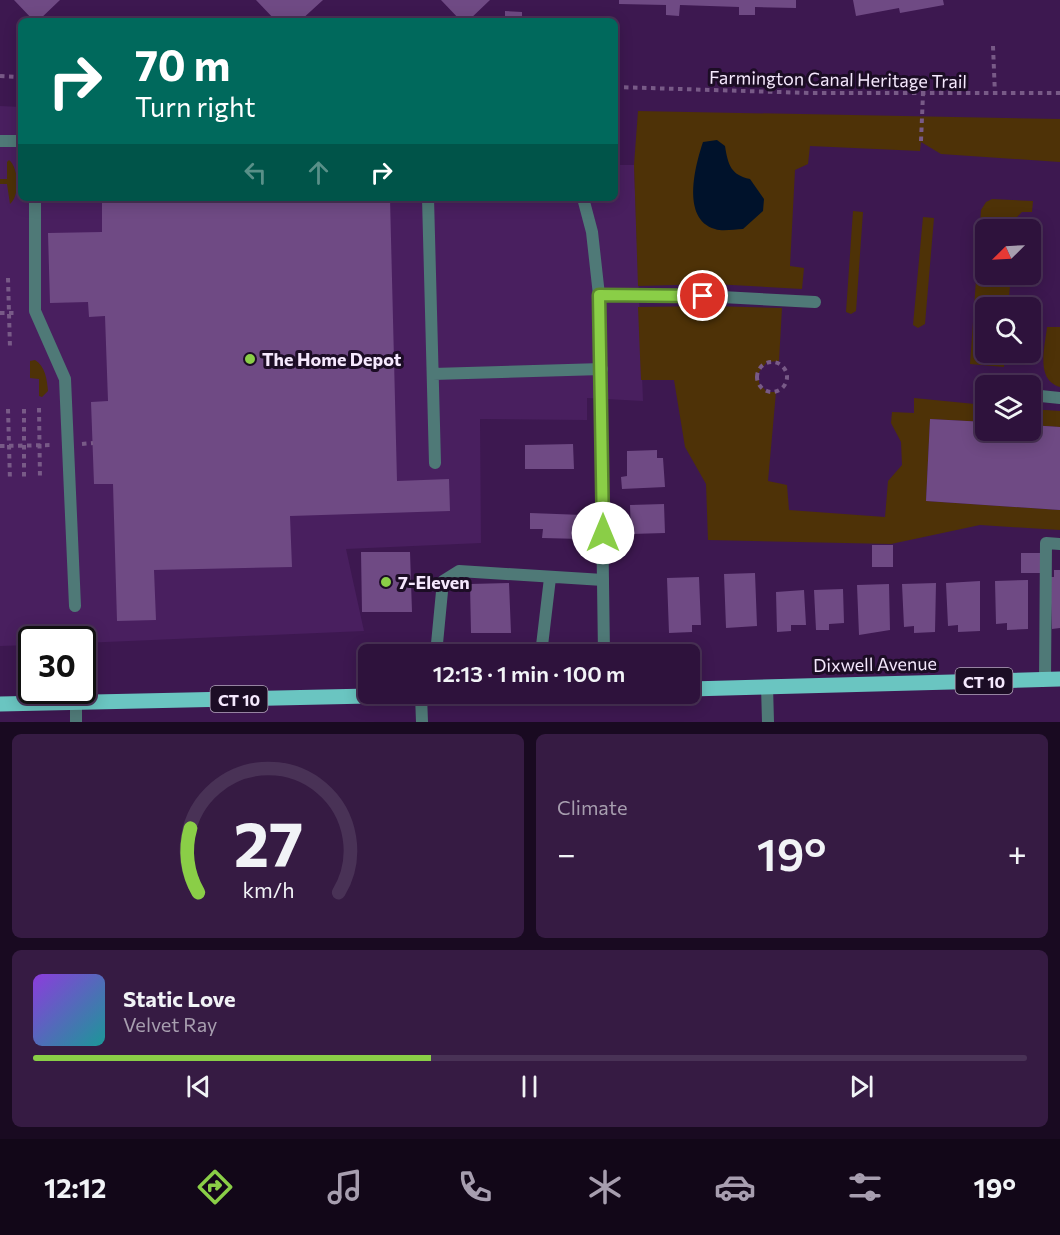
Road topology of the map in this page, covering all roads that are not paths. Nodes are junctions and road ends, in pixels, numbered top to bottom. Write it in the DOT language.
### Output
graph roads {
  1 [pos="0,141"];
  2 [pos="18,141"];
  3 [pos="35,201"];
  4 [pos="428,201"];
  5 [pos="584,201"];
  6 [pos="599,295"];
  7 [pos="815,302"];
  8 [pos="602,369"];
  9 [pos="433,374"];
  10 [pos="1041,396"];
  11 [pos="1060,398"];
  12 [pos="435,463"];
  13 [pos="1060,544"];
  14 [pos="550,578"];
  15 [pos="603,580"];
  16 [pos="75,606"];
  17 [pos="437,644"];
  18 [pos="542,644"];
  19 [pos="604,644"];
  20 [pos="1053,679"];
  21 [pos="767,686"];
  22 [pos="700,688"];
  23 [pos="358,696"];
  24 [pos="96,703"];
  25 [pos="0,704"];
  26 [pos="18,704"];
  27 [pos="75,704"];
  28 [pos="421,704"];
  29 [pos="76,722"];
  30 [pos="422,722"];
  31 [pos="768,722"];
  1 -- 2 [label="street"];
  3 -- 16 [label="street"];
  4 -- 9 [label="street"];
  5 -- 6 [label="street"];
  6 -- 7 [label="street"];
  6 -- 8 [label="street"];
  8 -- 9 [label="street"];
  8 -- 15 [label="street"];
  9 -- 12 [label="street"];
  10 -- 11 [label="street"];
  13 -- 20 [label="street"];
  14 -- 15 [label="street"];
  14 -- 17 [label="street"];
  14 -- 18 [label="street"];
  15 -- 19 [label="street"];
  20 -- 21 [label="main road, Dixwell Avenue / CT 10"];
  21 -- 22 [label="main road, Dixwell Avenue / CT 10"];
  21 -- 31 [label="street"];
  23 -- 24 [label="main road, CT 10"];
  25 -- 26 [label="main road, CT 10"];
  27 -- 29 [label="street"];
  28 -- 30 [label="street"];
}
